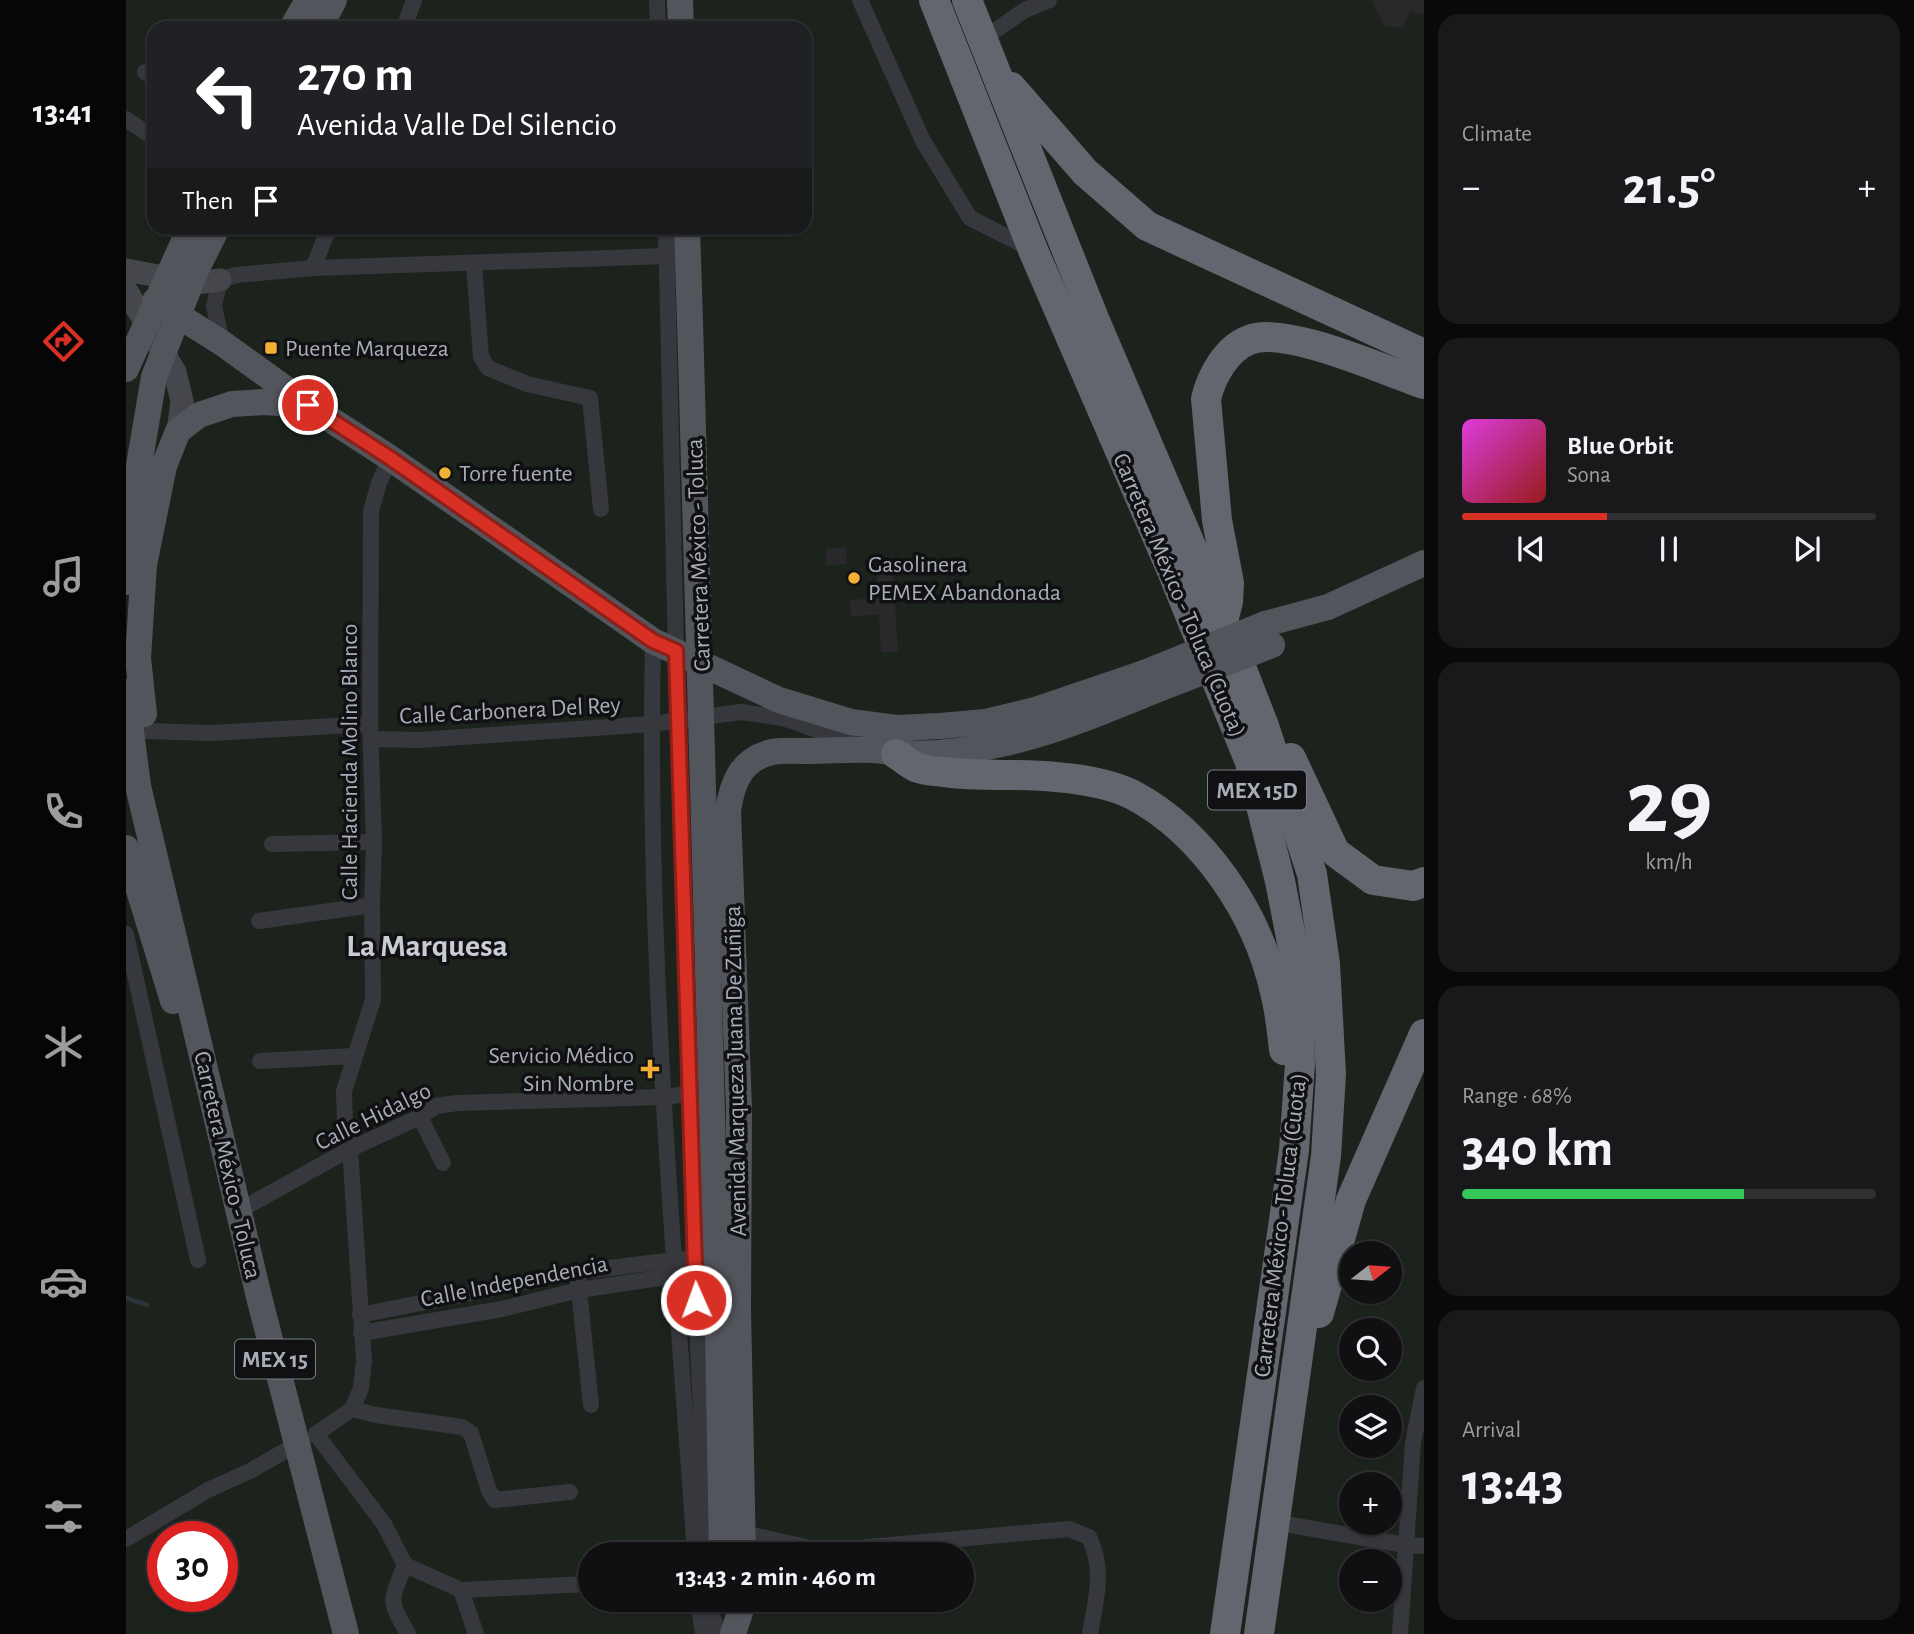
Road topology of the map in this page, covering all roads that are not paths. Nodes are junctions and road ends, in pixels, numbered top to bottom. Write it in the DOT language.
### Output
graph roads {
  1 [pos="308,0"];
  2 [pos="334,0"];
  3 [pos="414,0"];
  4 [pos="860,0"];
  5 [pos="934,0"];
  6 [pos="967,0"];
  7 [pos="1049,0"];
  8 [pos="296,21"];
  9 [pos="323,21"];
  10 [pos="406,21"];
  11 [pos="983,39"];
  12 [pos="126,119"];
  13 [pos="147,133"];
  14 [pos="187,235"];
  15 [pos="214,235"];
  16 [pos="326,235"];
  17 [pos="666,235"];
  18 [pos="687,235"];
  19 [pos="1033,250"];
  20 [pos="667,256"];
  21 [pos="474,264"];
  22 [pos="313,268"];
  23 [pos="126,270"];
  24 [pos="126,279"];
  25 [pos="219,280"];
  26 [pos="126,290"];
  27 [pos="155,301"];
  28 [pos="222,343"];
  29 [pos="1424,354"];
  30 [pos="126,369"];
  31 [pos="1424,384"];
  32 [pos="308,405"];
  33 [pos="178,431"];
  34 [pos="390,458"];
  35 [pos="601,509"];
  36 [pos="1424,563"];
  37 [pos="126,582"];
  38 [pos="1223,621"];
  39 [pos="664,646"];
  40 [pos="126,692"];
  41 [pos="679,721"];
  42 [pos="651,724"];
  43 [pos="1264,726"];
  44 [pos="145,731"];
  45 [pos="371,732"];
  46 [pos="888,744"];
  47 [pos="374,842"];
  48 [pos="272,844"];
  49 [pos="126,848"];
  50 [pos="1424,882"];
  51 [pos="372,905"];
  52 [pos="259,921"];
  53 [pos="126,934"];
  54 [pos="1424,1034"];
  55 [pos="354,1056"];
  56 [pos="260,1061"];
  57 [pos="209,1083"];
  58 [pos="690,1094"];
  59 [pos="662,1097"];
  60 [pos="420,1117"];
  61 [pos="350,1149"];
  62 [pos="1294,1150"];
  63 [pos="443,1163"];
  64 [pos="240,1210"];
  65 [pos="695,1256"];
  66 [pos="198,1260"];
  67 [pos="675,1268"];
  68 [pos="577,1272"];
  69 [pos="695,1273"];
  70 [pos="495,1289"];
  71 [pos="579,1290"];
  72 [pos="502,1309"];
  73 [pos="360,1315"];
  74 [pos="361,1333"];
  75 [pos="1424,1388"];
  76 [pos="1290,1404"];
  77 [pos="591,1405"];
  78 [pos="352,1409"];
  79 [pos="306,1439"];
  80 [pos="570,1492"];
  81 [pos="1274,1522"];
  82 [pos="126,1539"];
  83 [pos="694,1542"];
  84 [pos="706,1542"];
  85 [pos="722,1542"];
  86 [pos="743,1542"];
  87 [pos="935,1542"];
  88 [pos="1405,1545"];
  89 [pos="1424,1546"];
  90 [pos="405,1565"];
  91 [pos="578,1585"];
  92 [pos="461,1590"];
  93 [pos="700,1612"];
  94 [pos="711,1612"];
  95 [pos="735,1612"];
  96 [pos="738,1612"];
  97 [pos="346,1634"];
  98 [pos="408,1634"];
  99 [pos="476,1634"];
  100 [pos="703,1634"];
  101 [pos="719,1634"];
  102 [pos="726,1634"];
  103 [pos="733,1634"];
  104 [pos="1090,1634"];
  105 [pos="1225,1634"];
  106 [pos="1259,1634"];
  107 [pos="1400,1634"];
  1 -- 8 [label="main road"];
  2 -- 9 [label="main road"];
  3 -- 10 [label="street"];
  4 -- 19 [label="street"];
  5 -- 19 [label="highway, Carretera México - Toluca (Cuota) / MEX 15D"];
  6 -- 11 [label="highway, Carretera México - Toluca (Cuota) / MEX 15D"];
  7 -- 11 [label="street"];
  11 -- 29 [label="highway"];
  11 -- 38 [label="highway, Carretera México - Toluca (Cuota) / MEX 15D"];
  12 -- 13 [label="street"];
  14 -- 27 [label="main road"];
  15 -- 37 [label="main road, bridge"];
  16 -- 22 [label="street"];
  17 -- 20 [label="street"];
  18 -- 85 [label="main road, Carretera México - Toluca, bridge"];
  19 -- 62 [label="highway, Carretera México - Toluca (Cuota) / MEX 15D"];
  20 -- 21 [label="street"];
  20 -- 39 [label="street"];
  21 -- 22 [label="street"];
  21 -- 35 [label="street"];
  22 -- 25 [label="street"];
  23 -- 27 [label="main road"];
  24 -- 27 [label="main road"];
  25 -- 27 [label="main road"];
  25 -- 28 [label="street"];
  26 -- 27 [label="main road"];
  27 -- 28 [label="main road"];
  27 -- 30 [label="main road"];
  27 -- 33 [label="main road"];
  28 -- 32 [label="main road"];
  31 -- 38 [label="highway"];
  32 -- 33 [label="main road"];
  32 -- 34 [label="main road"];
  33 -- 44 [label="main road"];
  34 -- 39 [label="main road"];
  34 -- 45 [label="street, Calle Hacienda Molino Blanco"];
  36 -- 46 [label="main road, bridge"];
  38 -- 43 [label="highway, Carretera México - Toluca (Cuota) / MEX 15D"];
  39 -- 41 [label="street"];
  39 -- 42 [label="street"];
  39 -- 46 [label="main road"];
  40 -- 57 [label="main road, Carretera México - Toluca / MEX 15"];
  41 -- 42 [label="street, Calle Carbonera Del Rey"];
  41 -- 46 [label="street, Calle Carbonera Del Rey"];
  41 -- 58 [label="street"];
  42 -- 45 [label="street, Calle Carbonera Del Rey"];
  42 -- 59 [label="street"];
  43 -- 50 [label="highway"];
  43 -- 76 [label="highway, Carretera México - Toluca (Cuota) / MEX 15D"];
  44 -- 45 [label="street, Calle Carbonera Del Rey"];
  44 -- 57 [label="main road"];
  45 -- 47 [label="street, Calle Hacienda Molino Blanco"];
  46 -- 62 [label="highway"];
  46 -- 86 [label="main road, Avenida Marqueza Juana De Zuñiga"];
  47 -- 48 [label="street"];
  47 -- 51 [label="street, Calle Hacienda Molino Blanco"];
  49 -- 57 [label="main road"];
  51 -- 52 [label="street"];
  51 -- 55 [label="street, Calle Hacienda Molino Blanco"];
  53 -- 66 [label="street"];
  54 -- 76 [label="highway"];
  55 -- 56 [label="street"];
  55 -- 61 [label="street, Calle Hacienda Molino Blanco"];
  57 -- 64 [label="main road, Carretera México - Toluca / MEX 15"];
  58 -- 59 [label="street, Calle Hidalgo"];
  58 -- 65 [label="street"];
  59 -- 60 [label="street, Calle Hidalgo"];
  59 -- 67 [label="street"];
  60 -- 61 [label="street, Calle Hidalgo"];
  60 -- 63 [label="street"];
  61 -- 64 [label="street, Calle Hidalgo"];
  61 -- 73 [label="street, Calle Hacienda Molino Blanco"];
  62 -- 105 [label="highway, Carretera México - Toluca (Cuota) / MEX 15D"];
  64 -- 79 [label="main road, Carretera México - Toluca / MEX 15"];
  65 -- 67 [label="street"];
  65 -- 69 [label="street"];
  67 -- 68 [label="street, Calle Independencia"];
  67 -- 69 [label="street"];
  67 -- 71 [label="street, Calle Independencia"];
  67 -- 83 [label="street"];
  68 -- 70 [label="street, Calle Independencia"];
  68 -- 71 [label="street"];
  69 -- 84 [label="street"];
  70 -- 72 [label="street"];
  70 -- 73 [label="street, Calle Independencia"];
  71 -- 72 [label="street, Calle Independencia"];
  71 -- 77 [label="street"];
  72 -- 74 [label="street, Calle Independencia"];
  73 -- 74 [label="street, Calle Hacienda Molino Blanco"];
  74 -- 78 [label="street, Calle Hacienda Molino Blanco"];
  75 -- 88 [label="street"];
  76 -- 81 [label="highway, Carretera México - Toluca (Cuota) / MEX 15D"];
  78 -- 79 [label="street"];
  78 -- 80 [label="street"];
  79 -- 82 [label="street"];
  79 -- 90 [label="street"];
  79 -- 97 [label="main road, Carretera México - Toluca / MEX 15"];
  81 -- 88 [label="street"];
  81 -- 106 [label="highway, Carretera México - Toluca (Cuota) / MEX 15D"];
  87 -- 104 [label="street"];
  88 -- 89 [label="street"];
  88 -- 107 [label="street"];
  90 -- 92 [label="street"];
  90 -- 98 [label="street"];
  91 -- 92 [label="street"];
  92 -- 99 [label="street"];
  93 -- 100 [label="street"];
  94 -- 101 [label="street"];
  95 -- 102 [label="main road"];
  96 -- 103 [label="main road"];
}
